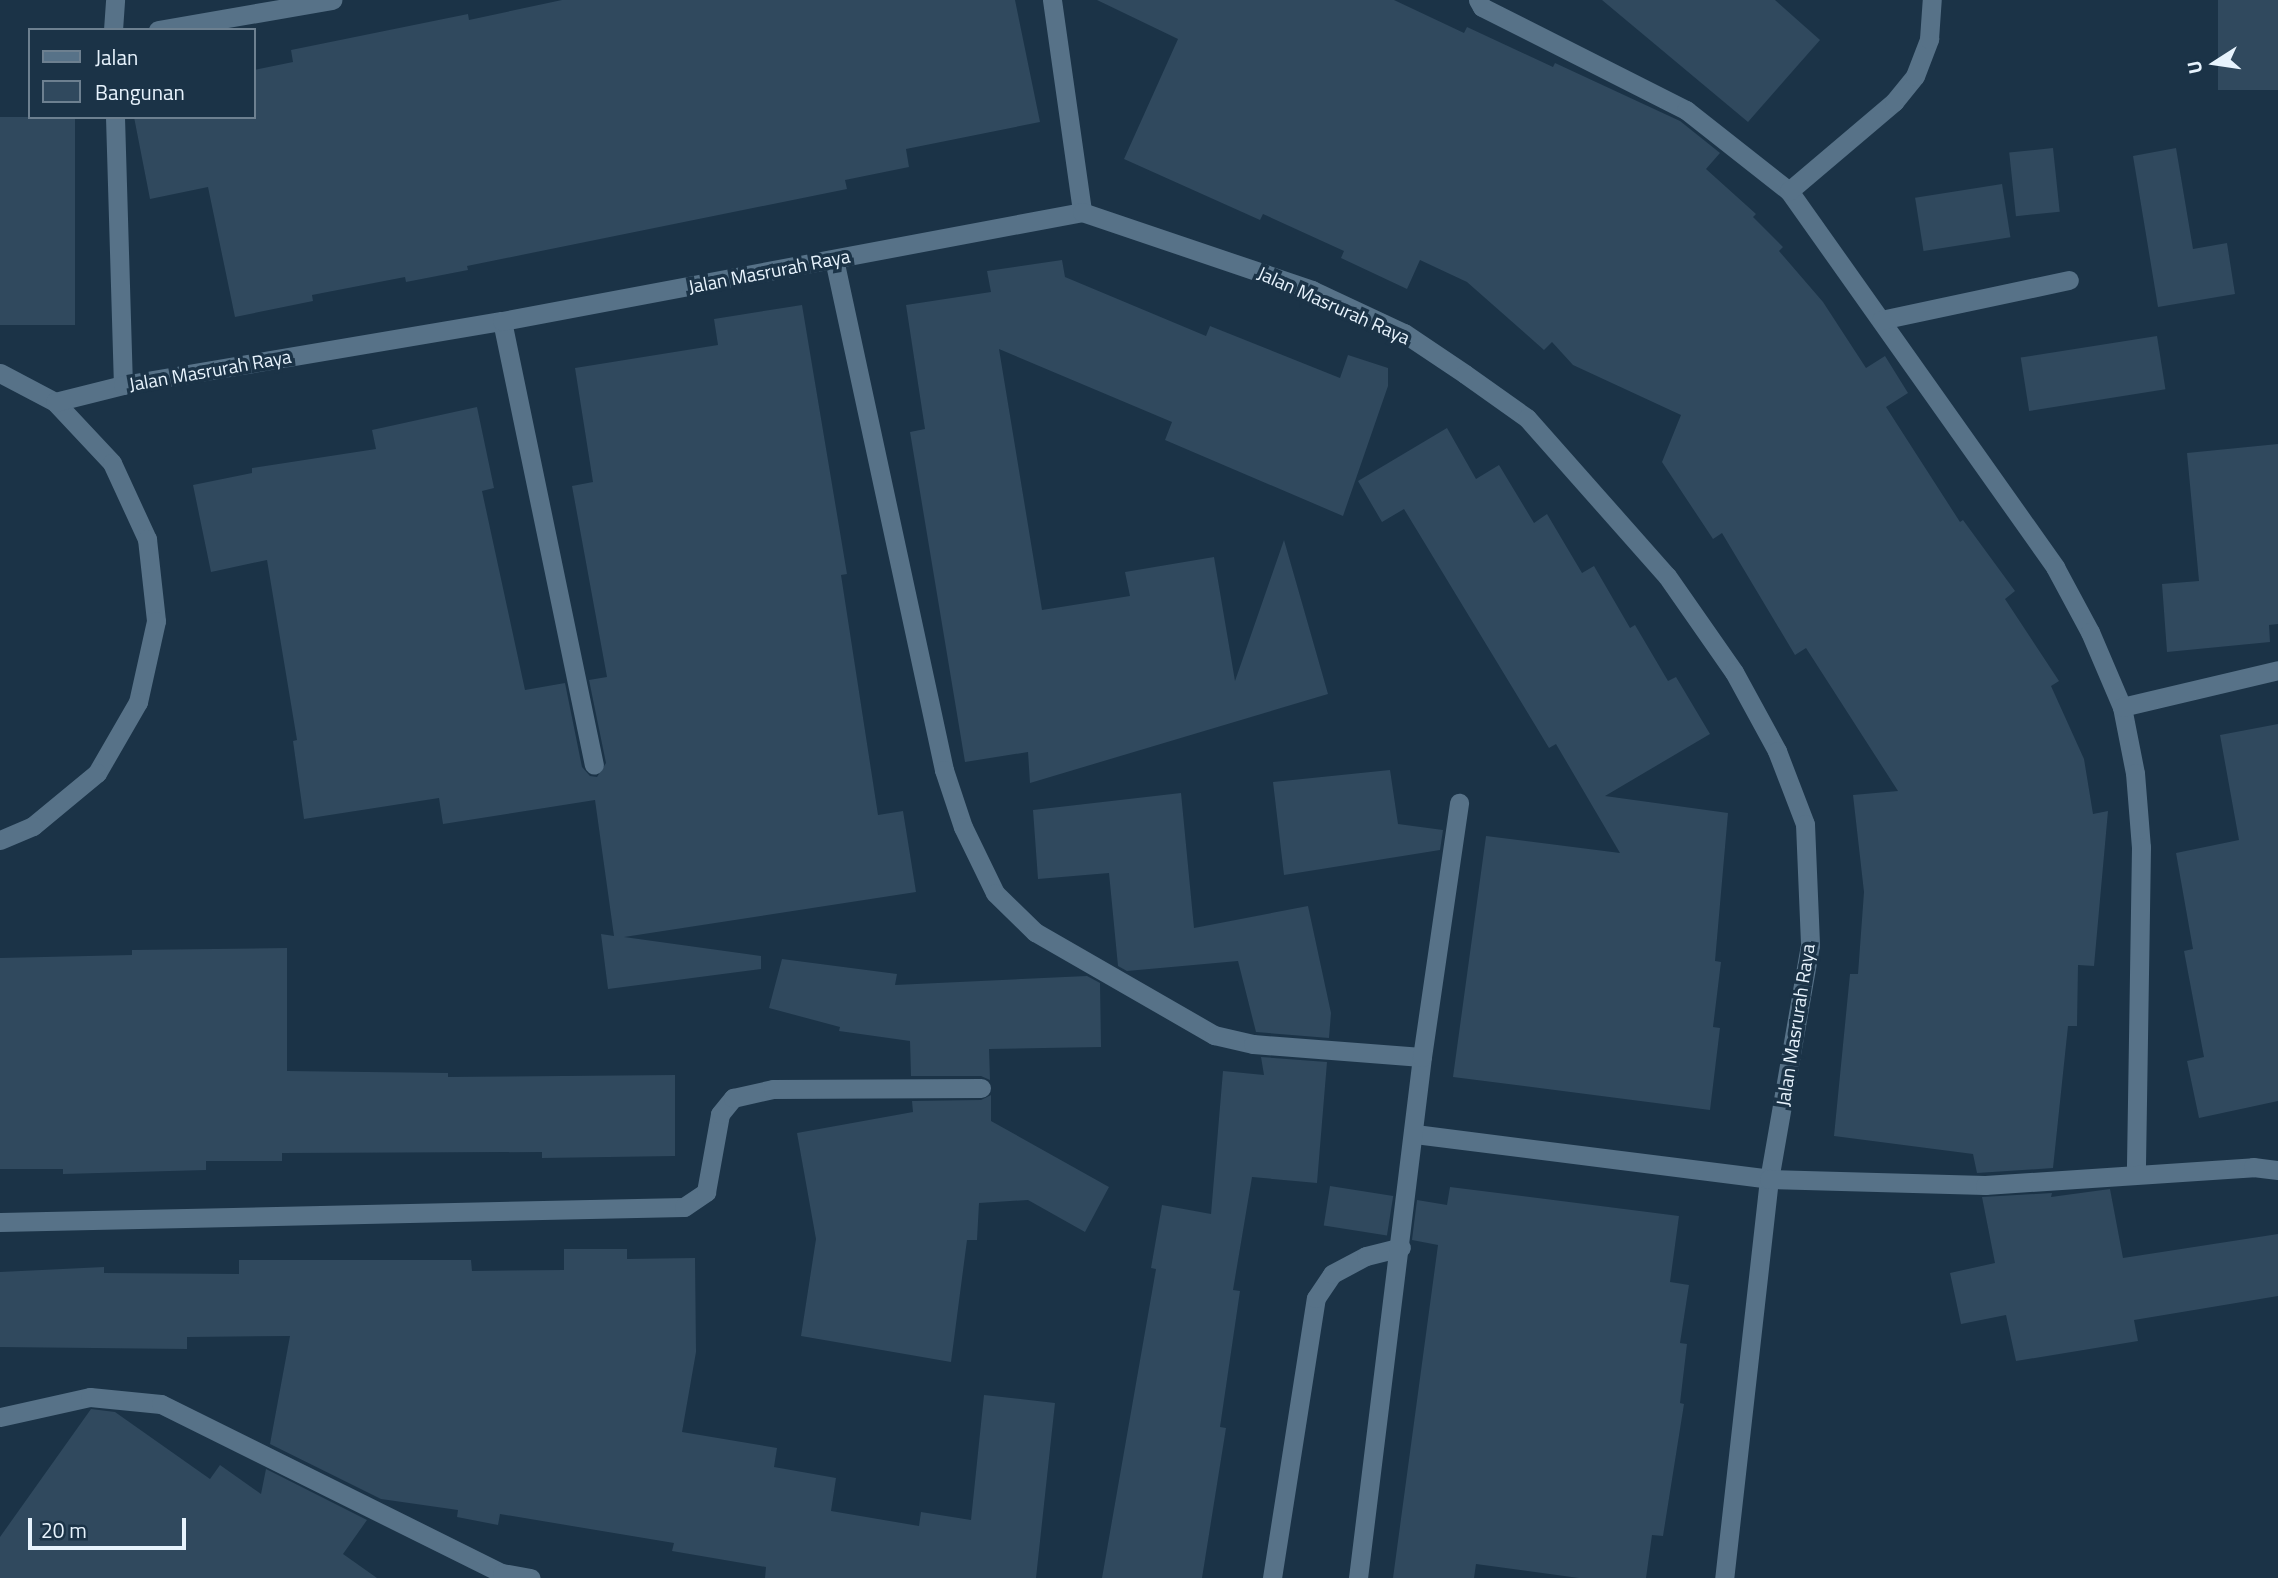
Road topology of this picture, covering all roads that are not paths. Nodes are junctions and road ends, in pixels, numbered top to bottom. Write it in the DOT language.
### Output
graph roads {
  1 [pos="115,0"];
  2 [pos="332,0"];
  3 [pos="1052,0"];
  4 [pos="1464,0"];
  5 [pos="1932,0"];
  6 [pos="1480,4"];
  7 [pos="113,28"];
  8 [pos="170,28"];
  9 [pos="115,119"];
  10 [pos="1789,191"];
  11 [pos="1082,212"];
  12 [pos="834,259"];
  13 [pos="2069,280"];
  14 [pos="1881,320"];
  15 [pos="502,321"];
  16 [pos="0,373"];
  17 [pos="123,384"];
  18 [pos="55,402"];
  19 [pos="2278,670"];
  20 [pos="2122,708"];
  21 [pos="594,765"];
  22 [pos="1459,803"];
  23 [pos="0,840"];
  24 [pos="1422,1057"];
  25 [pos="981,1088"];
  26 [pos="1416,1134"];
  27 [pos="2278,1170"];
  28 [pos="2136,1173"];
  29 [pos="1769,1179"];
  30 [pos="0,1222"];
  31 [pos="1401,1247"];
  32 [pos="0,1417"];
  33 [pos="504,1575"];
  34 [pos="531,1578"];
  35 [pos="1272,1578"];
  36 [pos="1358,1578"];
  37 [pos="1724,1578"];
  1 -- 7 [label="street"];
  2 -- 8 [label="street"];
  3 -- 11 [label="street"];
  4 -- 6 [label="street"];
  5 -- 10 [label="street"];
  6 -- 10 [label="street"];
  9 -- 17 [label="street"];
  10 -- 14 [label="street"];
  11 -- 12 [label="street, Jalan Masrurah Raya"];
  11 -- 29 [label="street, Jalan Masrurah Raya"];
  12 -- 15 [label="street, Jalan Masrurah Raya"];
  12 -- 24 [label="street"];
  13 -- 14 [label="street"];
  14 -- 20 [label="street"];
  15 -- 17 [label="street, Jalan Masrurah Raya"];
  15 -- 21 [label="street"];
  16 -- 18 [label="street"];
  17 -- 18 [label="street, Jalan Masrurah Raya"];
  18 -- 23 [label="street"];
  19 -- 20 [label="street"];
  20 -- 28 [label="street"];
  22 -- 24 [label="street"];
  24 -- 26 [label="street"];
  25 -- 30 [label="street"];
  26 -- 29 [label="street"];
  26 -- 31 [label="street"];
  27 -- 28 [label="street"];
  28 -- 29 [label="street"];
  29 -- 37 [label="street, Jalan Masrurah Raya"];
  31 -- 35 [label="street"];
  31 -- 36 [label="street"];
  32 -- 33 [label="street"];
  33 -- 34 [label="street"];
}
